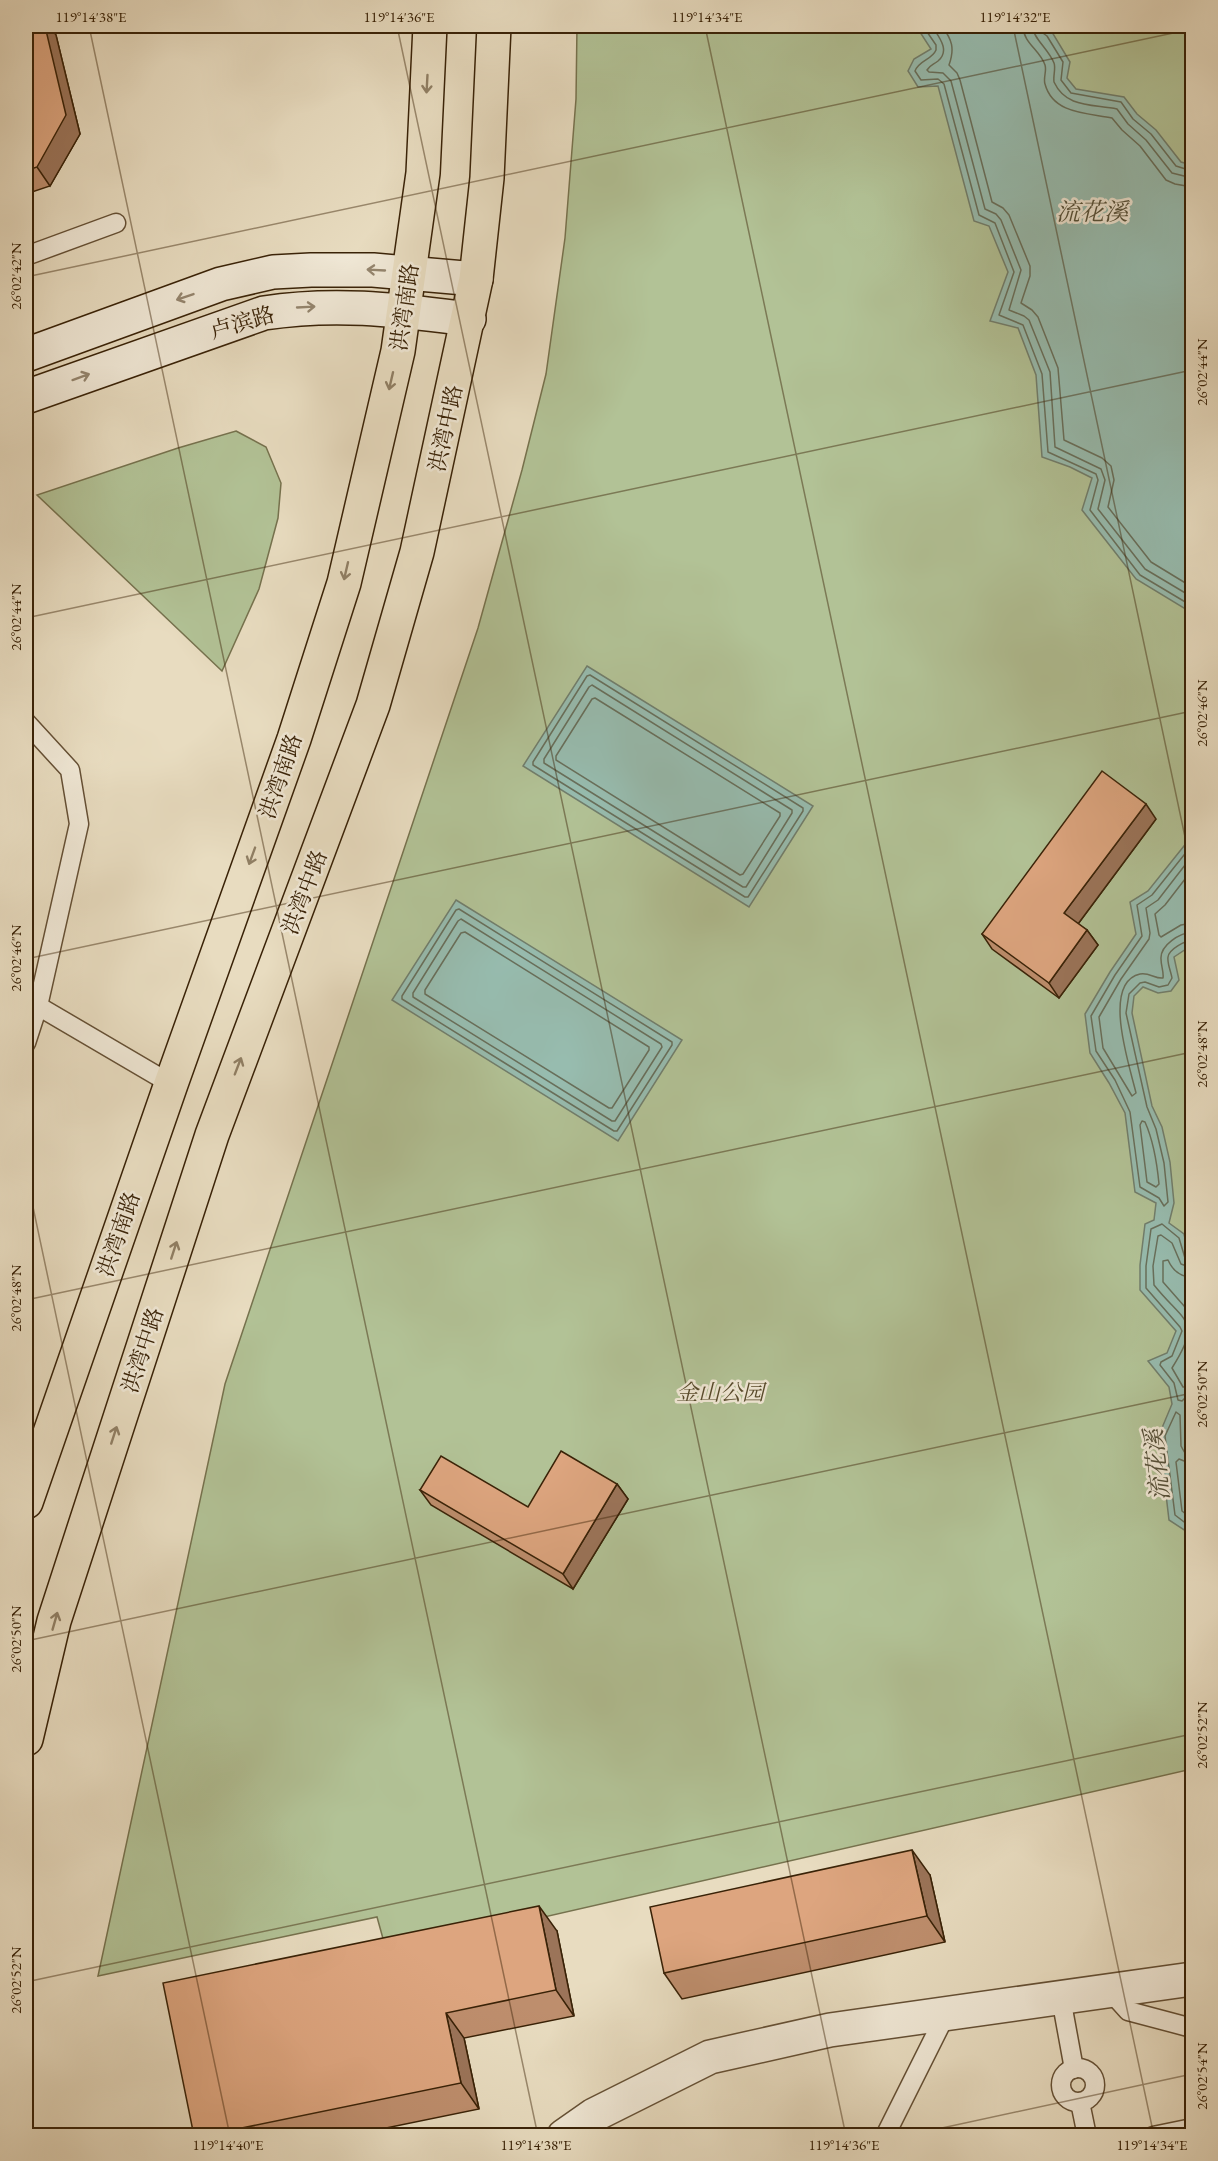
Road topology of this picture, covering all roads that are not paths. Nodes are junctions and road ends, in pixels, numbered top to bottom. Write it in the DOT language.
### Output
graph roads {
  1 [pos="430,26"];
  2 [pos="494,26"];
  3 [pos="116,223"];
  4 [pos="26,256"];
  5 [pos="409,273"];
  6 [pos="476,279"];
  7 [pos="403,311"];
  8 [pos="469,320"];
  9 [pos="26,354"];
  10 [pos="26,397"];
  11 [pos="26,722"];
  12 [pos="32,1004"];
  13 [pos="26,1042"];
  14 [pos="171,1084"];
  15 [pos="26,1502"];
  16 [pos="26,1739"];
  17 [pos="1192,1979"];
  18 [pos="1110,1991"];
  19 [pos="1060,1998"];
  20 [pos="946,2014"];
  21 [pos="1192,2028"];
  22 [pos="1074,2069"];
  23 [pos="1080,2102"];
  24 [pos="1192,2128"];
  25 [pos="564,2136"];
  26 [pos="885,2136"];
  27 [pos="1087,2136"];
  28 [pos="1153,2136"];
  1 -- 5 [label="main road, 洪湾南路, one-way"];
  2 -- 6 [label="main road, 洪湾中路"];
  3 -- 4 [label="lane"];
  5 -- 6 [label="main road"];
  5 -- 7 [label="main road, 洪湾南路"];
  5 -- 9 [label="main road, one-way"];
  6 -- 8 [label="main road, 洪湾中路"];
  7 -- 8 [label="main road, 卢滨路"];
  10 -- 7 [label="main road, 卢滨路, one-way"];
  7 -- 14 [label="main road, 洪湾南路, one-way"];
  16 -- 8 [label="main road, 洪湾中路, one-way"];
  11 -- 12 [label="lane"];
  12 -- 13 [label="lane"];
  12 -- 14 [label="lane"];
  14 -- 15 [label="main road, 洪湾南路"];
  17 -- 18 [label="main road"];
  18 -- 19 [label="main road"];
  18 -- 21 [label="lane"];
  19 -- 20 [label="main road"];
  19 -- 22 [label="lane"];
  20 -- 25 [label="main road"];
  20 -- 26 [label="lane"];
  22 -- 23 [label="lane"];
  22 -- 23 [label="lane"];
  23 -- 27 [label="lane"];
  24 -- 28 [label="lane"];
}
